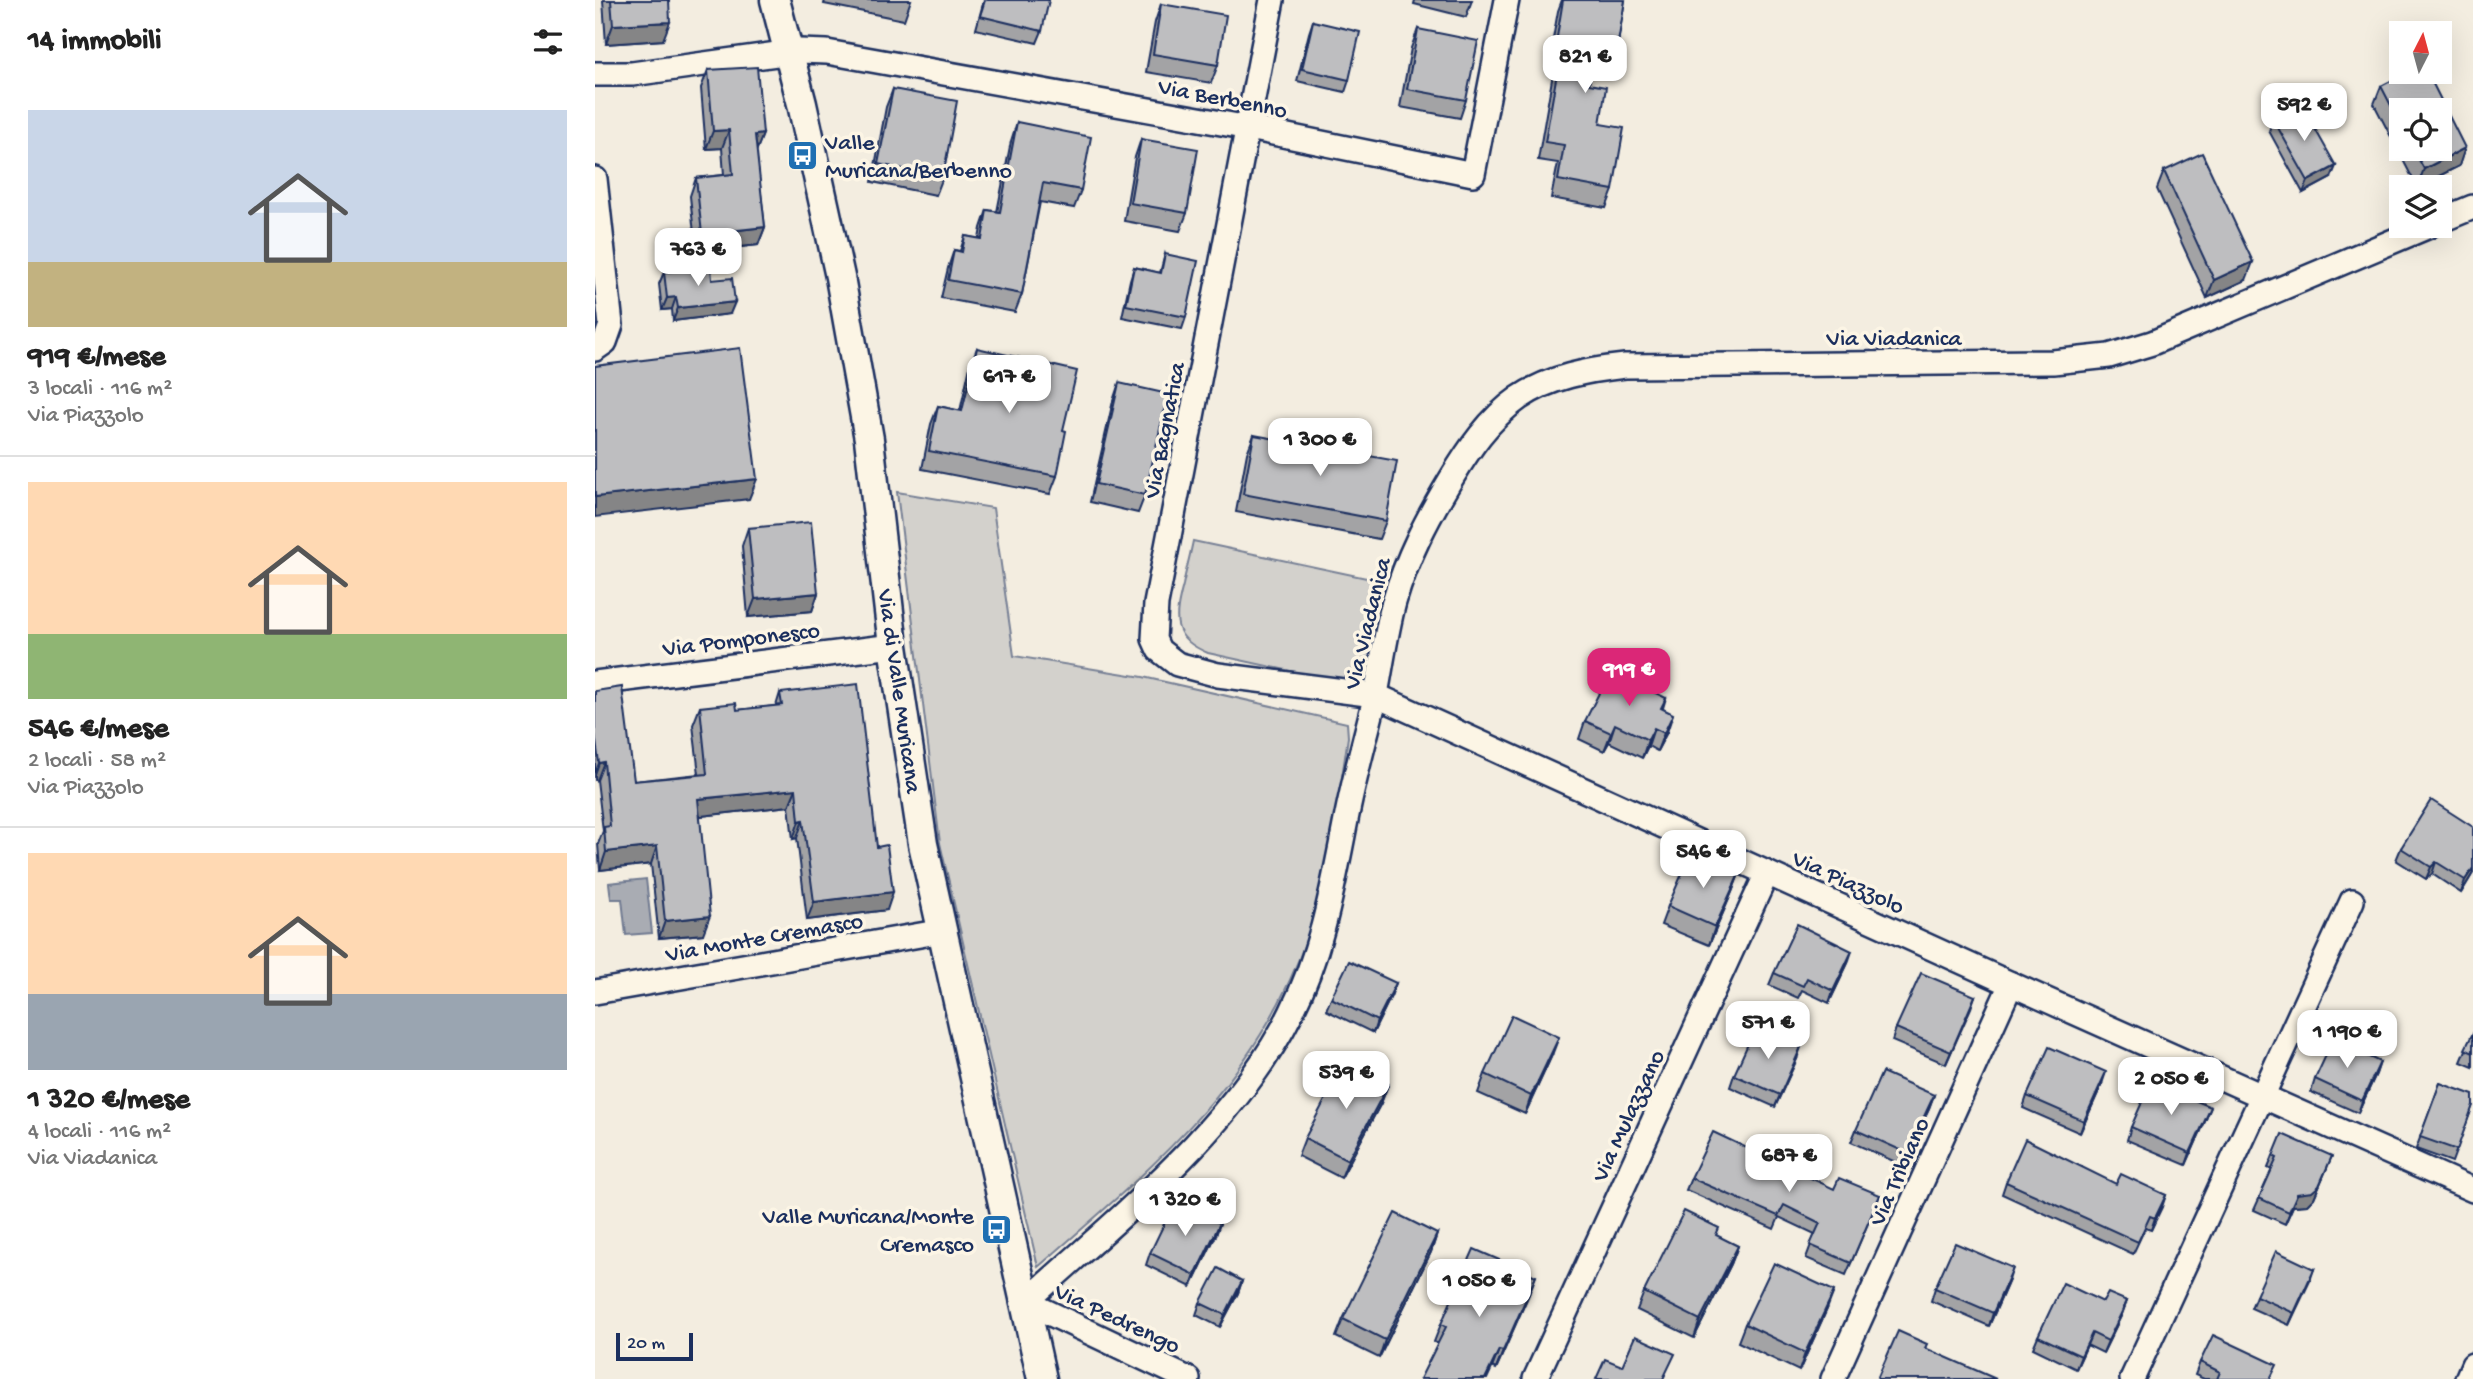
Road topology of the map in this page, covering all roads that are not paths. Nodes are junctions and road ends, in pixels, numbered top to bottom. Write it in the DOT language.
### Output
graph roads {
  1 [pos="775,0"];
  2 [pos="1272,0"];
  3 [pos="1507,0"];
  4 [pos="788,52"];
  5 [pos="595,74"];
  6 [pos="1248,128"];
  7 [pos="595,179"];
  8 [pos="2473,207"];
  9 [pos="2452,216"];
  10 [pos="2401,238"];
  11 [pos="595,349"];
  12 [pos="893,646"];
  13 [pos="595,682"];
  14 [pos="1375,695"];
  15 [pos="1767,873"];
  16 [pos="2352,901"];
  17 [pos="943,931"];
  18 [pos="2011,984"];
  19 [pos="595,992"];
  20 [pos="2264,1098"];
  21 [pos="2473,1190"];
  22 [pos="1026,1302"];
  23 [pos="2473,1365"];
  24 [pos="1042,1379"];
  25 [pos="1188,1379"];
  26 [pos="1535,1379"];
  27 [pos="1833,1379"];
  28 [pos="2132,1379"];
  29 [pos="2467,1379"];
  1 -- 4 [label="street, Via di Valle Muricana"];
  2 -- 6 [label="street, Via Bagnatica"];
  3 -- 6 [label="street, Via Berbenno"];
  4 -- 5 [label="street"];
  4 -- 6 [label="street, Via Berbenno"];
  4 -- 12 [label="street, Via di Valle Muricana"];
  6 -- 14 [label="street, Via Bagnatica"];
  7 -- 11 [label="street"];
  8 -- 9 [label="street"];
  10 -- 14 [label="street, Via Viadanica"];
  12 -- 13 [label="street, Via Pomponesco"];
  12 -- 17 [label="street, Via di Valle Muricana"];
  14 -- 15 [label="street, Via Piazzolo"];
  14 -- 22 [label="street, Via Viadanica"];
  15 -- 18 [label="street, Via Piazzolo"];
  15 -- 26 [label="street, Via Mulazzano"];
  16 -- 20 [label="street"];
  17 -- 19 [label="street, Via Monte Cremasco"];
  17 -- 22 [label="street, Via di Valle Muricana"];
  18 -- 20 [label="street, Via Piazzolo"];
  18 -- 27 [label="street, Via Tribiano"];
  20 -- 21 [label="street, Via Piazzolo"];
  20 -- 28 [label="street"];
  22 -- 24 [label="street, Via di Valle Muricana"];
  22 -- 25 [label="street, Via Pedrengo"];
  23 -- 29 [label="street"];
}
